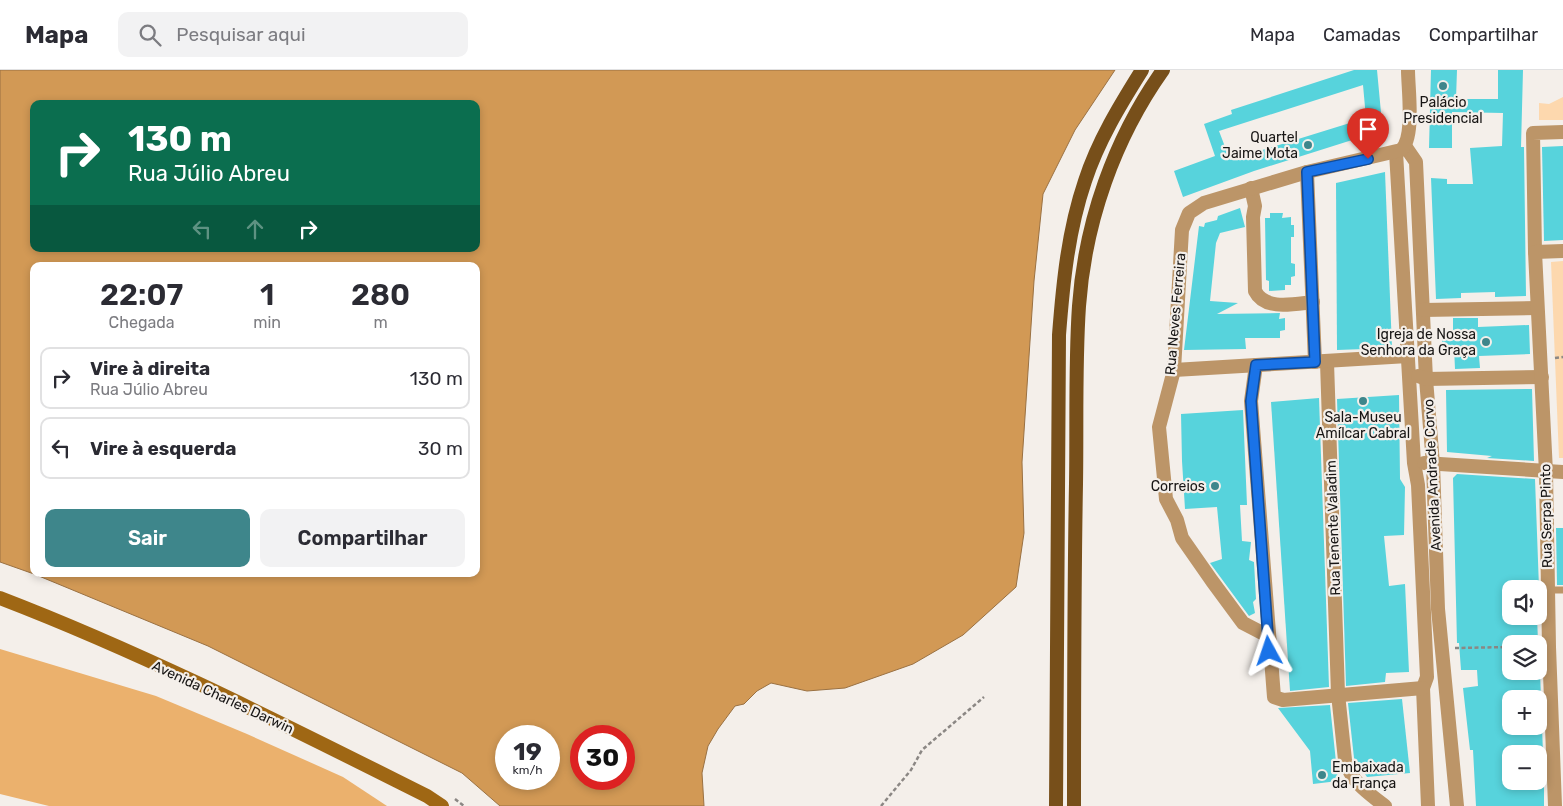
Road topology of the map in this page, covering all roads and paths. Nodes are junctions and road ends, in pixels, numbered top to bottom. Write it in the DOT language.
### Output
graph roads {
  1 [pos="1142,70"];
  2 [pos="1163,70"];
  3 [pos="1408,70"];
  4 [pos="1563,132"];
  5 [pos="1400,149"];
  6 [pos="1307,172"];
  7 [pos="1251,188"];
  8 [pos="1563,251"];
  9 [pos="1535,252"];
  10 [pos="1313,302"];
  11 [pos="1537,308"];
  12 [pos="1423,310"];
  13 [pos="1408,356"];
  14 [pos="1321,362"];
  15 [pos="1256,365"];
  16 [pos="1174,370"];
  17 [pos="1409,372"];
  18 [pos="1542,377"];
  19 [pos="1426,379"];
  20 [pos="1414,463"];
  21 [pos="1433,464"];
  22 [pos="1546,472"];
  23 [pos="1563,472"];
  24 [pos="1547,580"];
  25 [pos="1547,590"];
  26 [pos="1563,590"];
  27 [pos="0,598"];
  28 [pos="1268,636"];
  29 [pos="1502,647"];
  30 [pos="1441,648"];
  31 [pos="1423,688"];
  32 [pos="1338,694"];
  33 [pos="984,697"];
  34 [pos="1558,730"];
  35 [pos="442,806"];
  36 [pos="881,806"];
  37 [pos="1056,806"];
  38 [pos="1074,806"];
  39 [pos="1385,806"];
  40 [pos="1428,806"];
  41 [pos="1457,806"];
  42 [pos="1555,806"];
  1 -- 37 [label="main road"];
  2 -- 38 [label="main road"];
  3 -- 5 [label="street"];
  4 -- 9 [label="street, Rua Serpa Pinto"];
  5 -- 6 [label="street"];
  5 -- 12 [label="street, Avenida Andrade Corvo"];
  5 -- 13 [label="street, Avenida Andrade Corvo"];
  6 -- 7 [label="street"];
  6 -- 10 [label="street, Rua Tenente Valadim"];
  7 -- 10 [label="street"];
  7 -- 16 [label="street, Rua Neves Ferreira"];
  8 -- 9 [label="street"];
  9 -- 11 [label="street, Rua Serpa Pinto"];
  10 -- 14 [label="street, Rua Tenente Valadim"];
  11 -- 12 [label="street"];
  11 -- 18 [label="street, Rua Serpa Pinto"];
  12 -- 19 [label="street, Avenida Andrade Corvo"];
  13 -- 14 [label="street"];
  13 -- 17 [label="street, Avenida Andrade Corvo"];
  14 -- 15 [label="street"];
  14 -- 32 [label="street, Rua Tenente Valadim"];
  15 -- 16 [label="street"];
  15 -- 28 [label="street"];
  16 -- 28 [label="street, Rua Neves Ferreira"];
  17 -- 19 [label="street"];
  17 -- 20 [label="street, Avenida Andrade Corvo"];
  18 -- 19 [label="street"];
  18 -- 22 [label="street, Rua Serpa Pinto"];
  19 -- 21 [label="street, Avenida Andrade Corvo"];
  20 -- 21 [label="street"];
  20 -- 31 [label="street, Avenida Andrade Corvo"];
  21 -- 22 [label="street"];
  21 -- 30 [label="street, Avenida Andrade Corvo"];
  22 -- 23 [label="street"];
  22 -- 24 [label="street, Rua Serpa Pinto"];
  25 -- 26 [label="lane"];
  25 -- 34 [label="street, Rua Serpa Pinto"];
  27 -- 35 [label="main road, Avenida Charles Darwin"];
  28 -- 32 [label="street"];
  29 -- 30 [label="path"];
  30 -- 41 [label="street, Avenida Andrade Corvo"];
  31 -- 32 [label="street"];
  31 -- 40 [label="street, Avenida Andrade Corvo"];
  32 -- 39 [label="street, Rua Tenente Valadim"];
  33 -- 36 [label="path"];
  34 -- 42 [label="street, Rua Serpa Pinto"];
}
